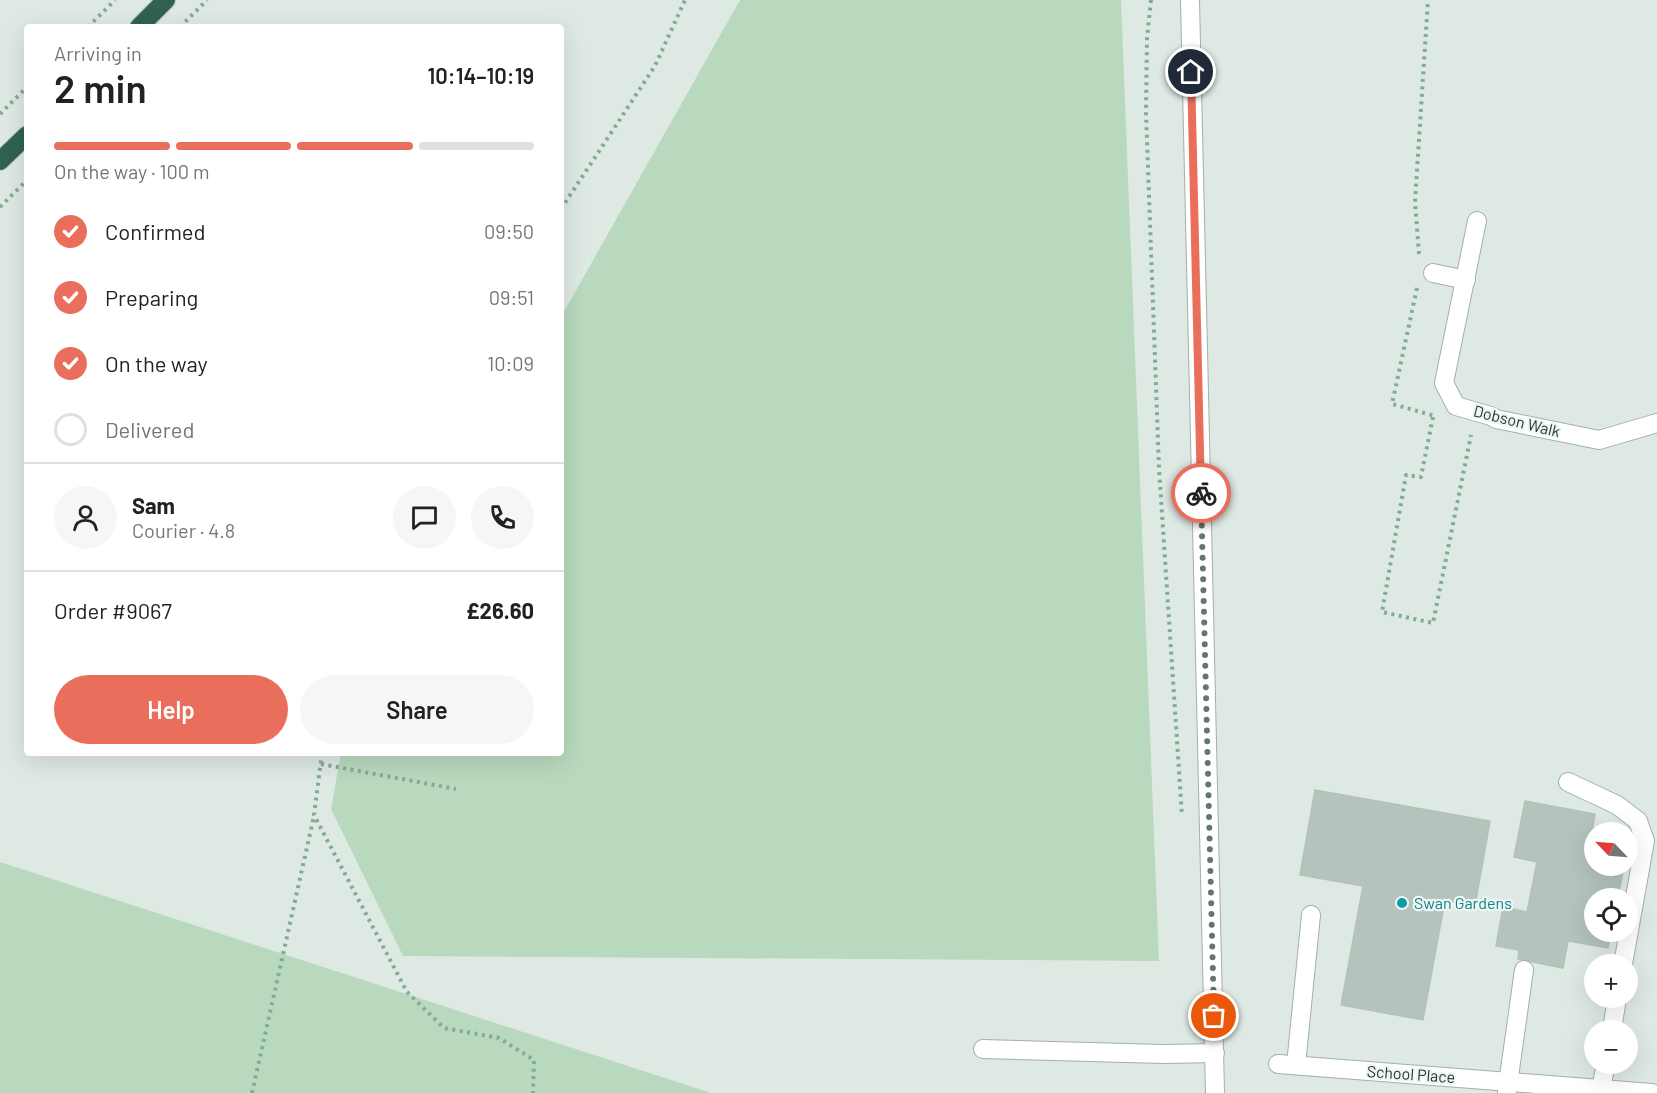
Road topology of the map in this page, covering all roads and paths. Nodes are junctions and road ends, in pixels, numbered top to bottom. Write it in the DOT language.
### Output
graph roads {
  1 [pos="115,0"];
  2 [pos="166,0"];
  3 [pos="207,0"];
  4 [pos="685,0"];
  5 [pos="1151,0"];
  6 [pos="1190,0"];
  7 [pos="1428,0"];
  8 [pos="90,24"];
  9 [pos="142,24"];
  10 [pos="183,24"];
  11 [pos="24,90"];
  12 [pos="0,114"];
  13 [pos="24,138"];
  14 [pos="0,161"];
  15 [pos="24,183"];
  16 [pos="564,204"];
  17 [pos="0,207"];
  18 [pos="1477,221"];
  19 [pos="1420,259"];
  20 [pos="1425,278"];
  21 [pos="1466,280"];
  22 [pos="1657,423"];
  23 [pos="1470,436"];
  24 [pos="322,756"];
  25 [pos="321,764"];
  26 [pos="1568,782"];
  27 [pos="456,789"];
  28 [pos="314,815"];
  29 [pos="1183,825"];
  30 [pos="1311,915"];
  31 [pos="1625,954"];
  32 [pos="1524,970"];
  33 [pos="983,1049"];
  34 [pos="1215,1053"];
  35 [pos="1604,1074"];
  36 [pos="1507,1087"];
  37 [pos="1601,1088"];
  38 [pos="252,1093"];
  39 [pos="534,1093"];
  40 [pos="1215,1093"];
  41 [pos="1652,1093"];
  1 -- 8 [label="path"];
  2 -- 9 [label="highway"];
  3 -- 10 [label="path"];
  4 -- 16 [label="path"];
  5 -- 29 [label="path"];
  6 -- 34 [label="street"];
  7 -- 19 [label="path"];
  11 -- 12 [label="path"];
  13 -- 14 [label="highway"];
  15 -- 17 [label="path"];
  18 -- 21 [label="street, Dobson Walk"];
  20 -- 21 [label="street"];
  20 -- 23 [label="path"];
  21 -- 22 [label="street, Dobson Walk"];
  24 -- 25 [label="path"];
  25 -- 27 [label="path"];
  25 -- 28 [label="path"];
  26 -- 31 [label="street"];
  28 -- 38 [label="path"];
  28 -- 39 [label="path"];
  30 -- 36 [label="street, School Place"];
  32 -- 36 [label="street"];
  33 -- 34 [label="street"];
  34 -- 40 [label="street"];
  35 -- 37 [label="street"];
  36 -- 37 [label="street, School Place"];
  37 -- 41 [label="street, School Place"];
}
